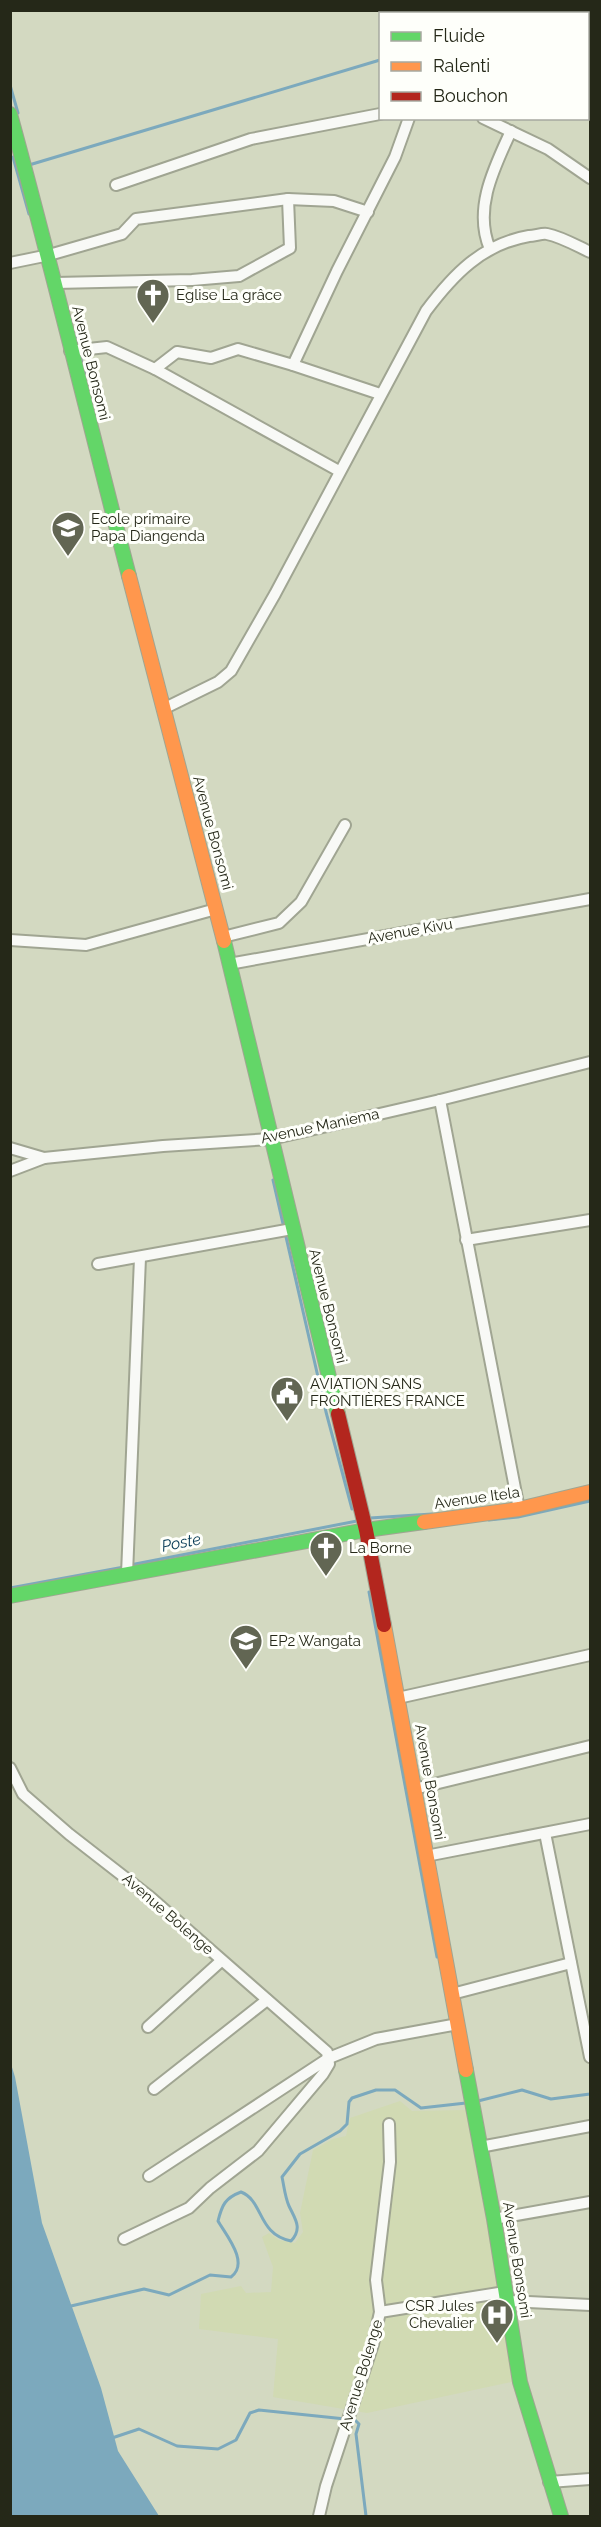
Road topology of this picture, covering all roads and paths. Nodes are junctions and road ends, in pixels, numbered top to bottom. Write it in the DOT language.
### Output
graph roads {
  1 [pos="10,114"];
  2 [pos="379,114"];
  3 [pos="408,120"];
  4 [pos="487,120"];
  5 [pos="511,131"];
  6 [pos="591,178"];
  7 [pos="116,184"];
  8 [pos="288,199"];
  9 [pos="368,212"];
  10 [pos="490,249"];
  11 [pos="591,252"];
  12 [pos="49,255"];
  13 [pos="10,262"];
  14 [pos="55,283"];
  15 [pos="69,351"];
  16 [pos="293,365"];
  17 [pos="155,369"];
  18 [pos="380,394"];
  19 [pos="339,471"];
  20 [pos="164,709"];
  21 [pos="345,825"];
  22 [pos="591,899"];
  23 [pos="216,909"];
  24 [pos="223,937"];
  25 [pos="10,940"];
  26 [pos="229,964"];
  27 [pos="591,1062"];
  28 [pos="440,1100"];
  29 [pos="271,1139"];
  30 [pos="10,1148"];
  31 [pos="44,1158"];
  32 [pos="10,1171"];
  33 [pos="591,1220"];
  34 [pos="292,1229"];
  35 [pos="466,1240"];
  36 [pos="140,1258"];
  37 [pos="98,1264"];
  38 [pos="591,1492"];
  39 [pos="519,1509"];
  40 [pos="366,1530"];
  41 [pos="127,1574"];
  42 [pos="10,1596"];
  43 [pos="591,1655"];
  44 [pos="398,1698"];
  45 [pos="591,1746"];
  46 [pos="10,1768"];
  47 [pos="414,1789"];
  48 [pos="591,1824"];
  49 [pos="545,1833"];
  50 [pos="426,1856"];
  51 [pos="221,1960"];
  52 [pos="571,1963"];
  53 [pos="452,1994"];
  54 [pos="267,2000"];
  55 [pos="458,2024"];
  56 [pos="148,2027"];
  57 [pos="591,2057"];
  58 [pos="329,2058"];
  59 [pos="154,2089"];
  60 [pos="389,2124"];
  61 [pos="591,2126"];
  62 [pos="480,2147"];
  63 [pos="149,2176"];
  64 [pos="591,2202"];
  65 [pos="494,2219"];
  66 [pos="124,2239"];
  67 [pos="506,2296"];
  68 [pos="591,2305"];
  69 [pos="380,2312"];
  70 [pos="591,2479"];
  71 [pos="549,2482"];
  72 [pos="319,2517"];
  73 [pos="561,2517"];
  1 -- 12 [label="main road, Avenue Bonsomi"];
  2 -- 7 [label="street"];
  3 -- 9 [label="street"];
  4 -- 5 [label="street"];
  5 -- 6 [label="street"];
  5 -- 10 [label="street"];
  8 -- 9 [label="street"];
  8 -- 12 [label="street"];
  8 -- 14 [label="street"];
  9 -- 16 [label="street"];
  10 -- 11 [label="street"];
  10 -- 18 [label="street"];
  12 -- 13 [label="street"];
  12 -- 14 [label="main road, Avenue Bonsomi"];
  14 -- 15 [label="main road, Avenue Bonsomi"];
  15 -- 17 [label="street"];
  15 -- 20 [label="main road, Avenue Bonsomi"];
  16 -- 17 [label="street"];
  16 -- 18 [label="street"];
  17 -- 19 [label="street"];
  18 -- 19 [label="street"];
  19 -- 20 [label="street"];
  20 -- 23 [label="main road, Avenue Bonsomi"];
  21 -- 24 [label="street"];
  22 -- 26 [label="street, Avenue Kivu"];
  23 -- 24 [label="main road, Avenue Bonsomi"];
  23 -- 25 [label="street"];
  24 -- 26 [label="main road, Avenue Bonsomi"];
  26 -- 29 [label="main road, Avenue Bonsomi"];
  27 -- 28 [label="street, Avenue Maniema"];
  28 -- 29 [label="street, Avenue Maniema"];
  28 -- 35 [label="street"];
  29 -- 31 [label="street, Avenue Maniema"];
  29 -- 34 [label="main road, Avenue Bonsomi"];
  30 -- 31 [label="street"];
  31 -- 32 [label="street"];
  33 -- 35 [label="street"];
  34 -- 36 [label="street"];
  34 -- 40 [label="main road, Avenue Bonsomi"];
  35 -- 39 [label="street"];
  36 -- 37 [label="street"];
  36 -- 41 [label="street"];
  38 -- 39 [label="main road, Avenue Itela"];
  39 -- 40 [label="main road, Avenue Itela"];
  40 -- 41 [label="main road, Avenue Itela"];
  40 -- 44 [label="main road, Avenue Bonsomi"];
  41 -- 42 [label="main road, Avenue Itela"];
  43 -- 44 [label="street"];
  44 -- 47 [label="main road, Avenue Bonsomi"];
  45 -- 47 [label="street"];
  46 -- 51 [label="street, Avenue Bolenge"];
  47 -- 50 [label="main road, Avenue Bonsomi"];
  48 -- 49 [label="street"];
  49 -- 50 [label="street"];
  49 -- 52 [label="street"];
  50 -- 53 [label="main road, Avenue Bonsomi"];
  51 -- 54 [label="street, Avenue Bolenge"];
  51 -- 56 [label="street"];
  52 -- 53 [label="street"];
  52 -- 57 [label="street"];
  53 -- 55 [label="main road, Avenue Bonsomi"];
  54 -- 58 [label="street, Avenue Bolenge"];
  54 -- 59 [label="street"];
  55 -- 58 [label="street"];
  55 -- 62 [label="main road, Avenue Bonsomi"];
  58 -- 63 [label="street"];
  58 -- 66 [label="street"];
  60 -- 69 [label="street, Avenue Bolenge"];
  61 -- 62 [label="street"];
  62 -- 65 [label="main road, Avenue Bonsomi"];
  64 -- 65 [label="street"];
  65 -- 67 [label="main road, Avenue Bonsomi"];
  67 -- 68 [label="street"];
  67 -- 69 [label="street"];
  67 -- 71 [label="main road, Avenue Bonsomi"];
  69 -- 72 [label="street, Avenue Bolenge"];
  70 -- 71 [label="street"];
  71 -- 73 [label="main road, Avenue Bonsomi"];
}
